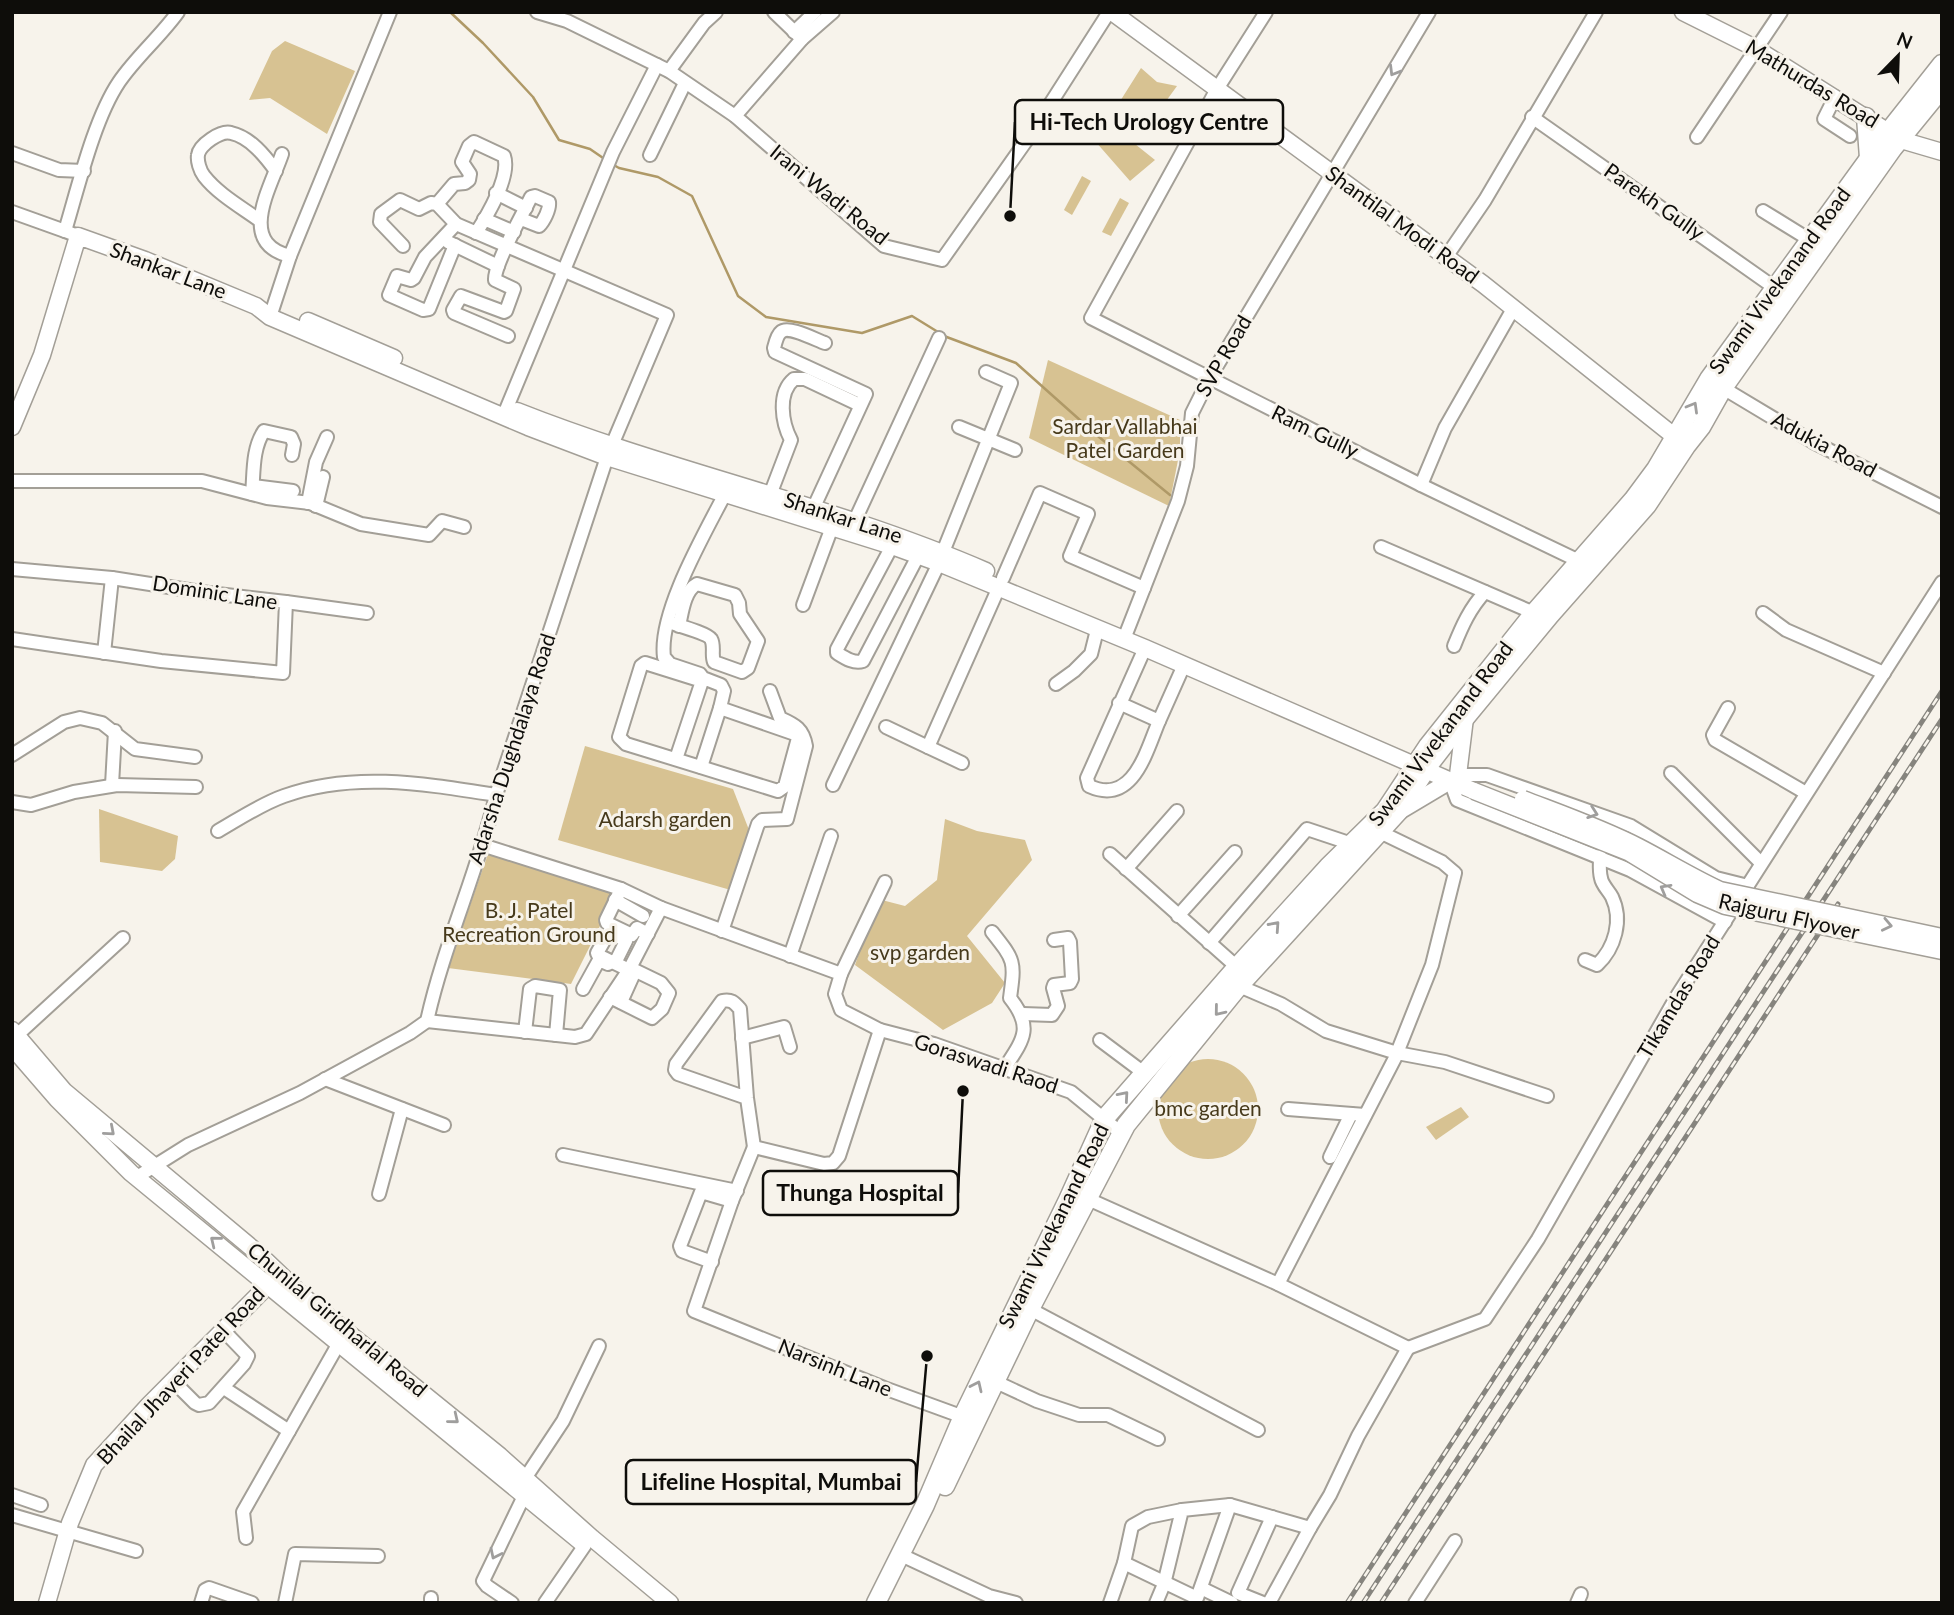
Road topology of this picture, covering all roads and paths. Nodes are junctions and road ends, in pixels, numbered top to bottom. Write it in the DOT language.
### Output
graph roads {
  1 [pos="178,12"];
  2 [pos="390,12"];
  3 [pos="537,12"];
  4 [pos="716,12"];
  5 [pos="774,12"];
  6 [pos="1111,12"];
  7 [pos="1266,12"];
  8 [pos="1429,12"];
  9 [pos="1596,12"];
  10 [pos="1682,12"];
  11 [pos="1706,12"];
  12 [pos="1781,12"];
  13 [pos="823,14"];
  14 [pos="570,16"];
  15 [pos="798,36"];
  16 [pos="1758,44"];
  17 [pos="1942,64"];
  18 [pos="663,68"];
  19 [pos="685,83"];
  20 [pos="1942,88"];
  21 [pos="1217,89"];
  22 [pos="1835,97"];
  23 [pos="735,116"];
  24 [pos="1532,117"];
  25 [pos="1866,117"];
  26 [pos="1901,134"];
  27 [pos="1850,136"];
  28 [pos="1697,137"];
  29 [pos="1942,152"];
  30 [pos="12,153"];
  31 [pos="282,154"];
  32 [pos="650,155"];
  33 [pos="1869,158"];
  34 [pos="84,171"];
  35 [pos="276,171"];
  36 [pos="1332,175"];
  37 [pos="496,194"];
  38 [pos="438,204"];
  39 [pos="1763,211"];
  40 [pos="12,212"];
  41 [pos="484,219"];
  42 [pos="259,220"];
  43 [pos="456,224"];
  44 [pos="514,232"];
  45 [pos="72,233"];
  46 [pos="476,233"];
  47 [pos="442,239"];
  48 [pos="1810,240"];
  49 [pos="455,245"];
  50 [pos="403,246"];
  51 [pos="507,247"];
  52 [pos="290,257"];
  53 [pos="1446,257"];
  54 [pos="498,266"];
  55 [pos="564,272"];
  56 [pos="1775,288"];
  57 [pos="1513,309"];
  58 [pos="272,312"];
  59 [pos="508,336"];
  60 [pos="939,338"];
  61 [pos="825,343"];
  62 [pos="986,372"];
  63 [pos="1209,379"];
  64 [pos="1716,383"];
  65 [pos="860,405"];
  66 [pos="17,406"];
  67 [pos="505,412"];
  68 [pos="959,427"];
  69 [pos="12,428"];
  70 [pos="327,437"];
  71 [pos="988,439"];
  72 [pos="1681,441"];
  73 [pos="1015,450"];
  74 [pos="610,451"];
  75 [pos="292,455"];
  76 [pos="323,477"];
  77 [pos="12,481"];
  78 [pos="1421,485"];
  79 [pos="727,488"];
  80 [pos="253,490"];
  81 [pos="293,491"];
  82 [pos="771,495"];
  83 [pos="312,505"];
  84 [pos="1942,507"];
  85 [pos="813,509"];
  86 [pos="464,527"];
  87 [pos="832,527"];
  88 [pos="852,527"];
  89 [pos="892,546"];
  90 [pos="1381,547"];
  91 [pos="918,556"];
  92 [pos="941,558"];
  93 [pos="1579,561"];
  94 [pos="12,569"];
  95 [pos="112,578"];
  96 [pos="1942,582"];
  97 [pos="1001,583"];
  98 [pos="1144,589"];
  99 [pos="1485,593"];
  100 [pos="286,602"];
  101 [pos="803,606"];
  102 [pos="368,612"];
  103 [pos="1534,613"];
  104 [pos="1763,613"];
  105 [pos="673,624"];
  106 [pos="1097,630"];
  107 [pos="1126,635"];
  108 [pos="12,639"];
  109 [pos="1454,646"];
  110 [pos="1145,648"];
  111 [pos="104,653"];
  112 [pos="1184,665"];
  113 [pos="1884,673"];
  114 [pos="703,678"];
  115 [pos="1056,684"];
  116 [pos="770,691"];
  117 [pos="1119,703"];
  118 [pos="720,708"];
  119 [pos="1728,708"];
  120 [pos="1465,718"];
  121 [pos="1159,721"];
  122 [pos="886,727"];
  123 [pos="114,731"];
  124 [pos="928,747"];
  125 [pos="12,755"];
  126 [pos="195,757"];
  127 [pos="676,760"];
  128 [pos="961,763"];
  129 [pos="1423,763"];
  130 [pos="701,767"];
  131 [pos="1671,773"];
  132 [pos="1454,778"];
  133 [pos="112,785"];
  134 [pos="833,785"];
  135 [pos="196,787"];
  136 [pos="1476,787"];
  137 [pos="1806,793"];
  138 [pos="496,795"];
  139 [pos="12,803"];
  140 [pos="1177,811"];
  141 [pos="1398,812"];
  142 [pos="218,831"];
  143 [pos="1382,833"];
  144 [pos="831,836"];
  145 [pos="1352,844"];
  146 [pos="482,845"];
  147 [pos="1235,852"];
  148 [pos="1110,854"];
  149 [pos="1600,856"];
  150 [pos="1762,863"];
  151 [pos="1126,869"];
  152 [pos="885,882"];
  153 [pos="1748,886"];
  154 [pos="618,895"];
  155 [pos="660,908"];
  156 [pos="1178,916"];
  157 [pos="1725,922"];
  158 [pos="642,926"];
  159 [pos="722,931"];
  160 [pos="992,932"];
  161 [pos="1942,937"];
  162 [pos="123,938"];
  163 [pos="1054,940"];
  164 [pos="625,943"];
  165 [pos="1209,943"];
  166 [pos="639,950"];
  167 [pos="1942,951"];
  168 [pos="790,956"];
  169 [pos="1585,960"];
  170 [pos="615,963"];
  171 [pos="1237,967"];
  172 [pos="630,970"];
  173 [pos="841,974"];
  174 [pos="1239,986"];
  175 [pos="583,989"];
  176 [pos="615,1000"];
  177 [pos="1023,1014"];
  178 [pos="426,1021"];
  179 [pos="880,1030"];
  180 [pos="525,1031"];
  181 [pos="556,1035"];
  182 [pos="14,1037"];
  183 [pos="742,1038"];
  184 [pos="1100,1040"];
  185 [pos="790,1047"];
  186 [pos="1396,1053"];
  187 [pos="1004,1069"];
  188 [pos="1144,1073"];
  189 [pos="325,1079"];
  190 [pos="1547,1096"];
  191 [pos="747,1098"];
  192 [pos="402,1109"];
  193 [pos="1289,1109"];
  194 [pos="1105,1118"];
  195 [pos="1357,1118"];
  196 [pos="444,1125"];
  197 [pos="1121,1133"];
  198 [pos="754,1147"];
  199 [pos="563,1155"];
  200 [pos="152,1166"];
  201 [pos="137,1177"];
  202 [pos="379,1194"];
  203 [pos="735,1196"];
  204 [pos="1088,1199"];
  205 [pos="712,1262"];
  206 [pos="274,1278"];
  207 [pos="1278,1284"];
  208 [pos="1030,1309"];
  209 [pos="223,1330"];
  210 [pos="339,1343"];
  211 [pos="599,1346"];
  212 [pos="1408,1348"];
  213 [pos="173,1381"];
  214 [pos="996,1382"];
  215 [pos="227,1390"];
  216 [pos="970,1419"];
  217 [pos="1258,1430"];
  218 [pos="289,1431"];
  219 [pos="1158,1439"];
  220 [pos="522,1488"];
  221 [pos="12,1495"];
  222 [pos="41,1505"];
  223 [pos="1230,1505"];
  224 [pos="1182,1510"];
  225 [pos="12,1515"];
  226 [pos="1272,1517"];
  227 [pos="1310,1528"];
  228 [pos="68,1531"];
  229 [pos="246,1538"];
  230 [pos="1455,1541"];
  231 [pos="585,1545"];
  232 [pos="136,1551"];
  233 [pos="378,1556"];
  234 [pos="903,1556"];
  235 [pos="1124,1563"];
  236 [pos="1164,1584"];
  237 [pos="1198,1597"];
  238 [pos="1235,1600"];
  239 [pos="47,1603"];
  240 [pos="201,1603"];
  241 [pos="252,1603"];
  242 [pos="285,1603"];
  243 [pos="512,1603"];
  244 [pos="545,1603"];
  245 [pos="654,1603"];
  246 [pos="670,1603"];
  247 [pos="876,1603"];
  248 [pos="886,1603"];
  249 [pos="1016,1603"];
  250 [pos="1110,1603"];
  251 [pos="1156,1603"];
  252 [pos="1263,1603"];
  253 [pos="1269,1603"];
  254 [pos="1415,1603"];
  1 -- 34 [label="street"];
  2 -- 52 [label="street"];
  3 -- 14 [label="street, Irani Wadi Road"];
  4 -- 18 [label="street"];
  5 -- 15 [label="street"];
  6 -- 21 [label="street, Shantilal Modi Road"];
  6 -- 23 [label="street, Irani Wadi Road"];
  7 -- 21 [label="street"];
  8 -- 36 [label="street, SVP Road, one-way"];
  9 -- 24 [label="street"];
  10 -- 16 [label="street, Mathurdas Road"];
  11 -- 16 [label="street"];
  12 -- 16 [label="street"];
  13 -- 15 [label="street"];
  14 -- 18 [label="street, Irani Wadi Road"];
  15 -- 23 [label="street"];
  16 -- 22 [label="street, Mathurdas Road"];
  16 -- 26 [label="street"];
  16 -- 28 [label="street"];
  17 -- 26 [label="main road, Swami Vivekanand Road"];
  18 -- 19 [label="street, Irani Wadi Road"];
  18 -- 55 [label="street"];
  19 -- 23 [label="street, Irani Wadi Road"];
  19 -- 32 [label="street"];
  20 -- 26 [label="main road, Swami Vivekanand Road"];
  21 -- 36 [label="street, Shantilal Modi Road"];
  21 -- 63 [label="street, Ram Gully"];
  22 -- 25 [label="street, Mathurdas Road"];
  22 -- 27 [label="street"];
  24 -- 53 [label="street"];
  24 -- 56 [label="street, Parekh Gully"];
  25 -- 26 [label="street, Mathurdas Road"];
  25 -- 33 [label="main road"];
  26 -- 29 [label="street, Mathurdas Road"];
  26 -- 33 [label="main road, Swami Vivekanand Road"];
  26 -- 64 [label="main road, Swami Vivekanand Road"];
  30 -- 34 [label="street"];
  31 -- 35 [label="street"];
  33 -- 48 [label="main road, Swami Vivekanand Road"];
  34 -- 45 [label="street"];
  35 -- 42 [label="street"];
  35 -- 42 [label="street"];
  36 -- 53 [label="street, Shantilal Modi Road"];
  36 -- 63 [label="street, SVP Road"];
  37 -- 38 [label="street"];
  37 -- 41 [label="street"];
  37 -- 44 [label="street"];
  38 -- 43 [label="street"];
  38 -- 50 [label="street"];
  39 -- 48 [label="street"];
  40 -- 45 [label="street"];
  41 -- 44 [label="street"];
  41 -- 46 [label="street"];
  42 -- 52 [label="street"];
  43 -- 46 [label="street"];
  43 -- 47 [label="street"];
  44 -- 51 [label="street"];
  45 -- 58 [label="street, Shankar Lane"];
  45 -- 66 [label="street"];
  46 -- 51 [label="street"];
  47 -- 49 [label="street"];
  47 -- 49 [label="street"];
  48 -- 56 [label="main road, Swami Vivekanand Road"];
  49 -- 54 [label="street"];
  51 -- 54 [label="street"];
  51 -- 55 [label="street"];
  52 -- 58 [label="street"];
  53 -- 57 [label="street, Shantilal Modi Road"];
  54 -- 59 [label="street"];
  55 -- 67 [label="street"];
  55 -- 74 [label="street, Adarsha Dughdalaya Road"];
  56 -- 64 [label="main road, Swami Vivekanand Road"];
  57 -- 72 [label="street, Shantilal Modi Road"];
  57 -- 78 [label="street"];
  58 -- 67 [label="street, Shankar Lane"];
  60 -- 88 [label="street"];
  61 -- 65 [label="street"];
  62 -- 71 [label="street"];
  63 -- 78 [label="street, Ram Gully"];
  63 -- 98 [label="street, SVP Road"];
  64 -- 72 [label="main road, Swami Vivekanand Road"];
  64 -- 84 [label="street, Adukia Road"];
  65 -- 82 [label="street"];
  65 -- 85 [label="street"];
  66 -- 69 [label="street"];
  67 -- 74 [label="street, Shankar Lane"];
  68 -- 71 [label="street"];
  70 -- 83 [label="street"];
  71 -- 73 [label="street"];
  71 -- 92 [label="street"];
  72 -- 93 [label="main road, Swami Vivekanand Road"];
  72 -- 120 [label="main road, Swami Vivekanand Road"];
  74 -- 79 [label="street, Shankar Lane"];
  74 -- 138 [label="street, Adarsha Dughdalaya Road"];
  75 -- 80 [label="street"];
  76 -- 83 [label="street"];
  77 -- 80 [label="street"];
  78 -- 93 [label="street, Ram Gully"];
  79 -- 82 [label="street, Shankar Lane"];
  79 -- 87 [label="street, Shankar Lane"];
  79 -- 105 [label="street"];
  80 -- 81 [label="street"];
  80 -- 83 [label="street"];
  82 -- 85 [label="street, Shankar Lane"];
  83 -- 86 [label="street"];
  85 -- 88 [label="street, Shankar Lane"];
  87 -- 88 [label="street, Shankar Lane"];
  87 -- 101 [label="street"];
  88 -- 89 [label="street, Shankar Lane"];
  88 -- 92 [label="street, Shankar Lane"];
  89 -- 91 [label="street, Shankar Lane"];
  89 -- 91 [label="street"];
  90 -- 99 [label="street"];
  91 -- 92 [label="street, Shankar Lane"];
  92 -- 97 [label="street, Shankar Lane"];
  92 -- 134 [label="street"];
  93 -- 103 [label="main road, Swami Vivekanand Road"];
  94 -- 95 [label="street, Dominic Lane"];
  95 -- 100 [label="street, Dominic Lane"];
  95 -- 111 [label="street"];
  96 -- 113 [label="street, Tikamdas Road"];
  97 -- 98 [label="street"];
  97 -- 106 [label="street, Shankar Lane"];
  97 -- 107 [label="street, Shankar Lane"];
  97 -- 124 [label="street"];
  98 -- 107 [label="street, SVP Road"];
  99 -- 103 [label="street"];
  99 -- 109 [label="street"];
  100 -- 102 [label="street"];
  100 -- 111 [label="street, Dominic Lane"];
  103 -- 129 [label="main road, Swami Vivekanand Road"];
  104 -- 113 [label="street"];
  105 -- 105 [label="street"];
  105 -- 114 [label="street"];
  106 -- 107 [label="street, Shankar Lane"];
  106 -- 115 [label="street"];
  107 -- 110 [label="street, Shankar Lane"];
  107 -- 129 [label="street, Shankar Lane"];
  108 -- 111 [label="street, Dominic Lane"];
  110 -- 112 [label="street, Shankar Lane"];
  110 -- 117 [label="street"];
  112 -- 121 [label="street"];
  112 -- 129 [label="street, Shankar Lane"];
  113 -- 137 [label="street, Tikamdas Road"];
  114 -- 118 [label="street"];
  114 -- 127 [label="street"];
  114 -- 127 [label="street"];
  116 -- 159 [label="street"];
  117 -- 121 [label="street"];
  117 -- 121 [label="street"];
  118 -- 130 [label="street"];
  118 -- 130 [label="street"];
  119 -- 137 [label="street"];
  120 -- 129 [label="main road, Swami Vivekanand Road"];
  120 -- 132 [label="street"];
  122 -- 124 [label="street"];
  123 -- 125 [label="street"];
  123 -- 126 [label="street"];
  123 -- 133 [label="street"];
  124 -- 128 [label="street"];
  127 -- 130 [label="street"];
  129 -- 132 [label="street, Rajguru Flyover"];
  129 -- 141 [label="main road, Swami Vivekanand Road"];
  129 -- 145 [label="main road, Swami Vivekanand Road"];
  131 -- 150 [label="street"];
  132 -- 136 [label="street, Rajguru Flyover"];
  132 -- 141 [label="street"];
  132 -- 149 [label="street"];
  132 -- 153 [label="street, one-way"];
  133 -- 135 [label="street"];
  133 -- 139 [label="street"];
  136 -- 161 [label="street, Rajguru Flyover, one-way, bridge"];
  136 -- 167 [label="street, Rajguru Flyover, bridge"];
  137 -- 150 [label="street, Tikamdas Road"];
  138 -- 142 [label="street"];
  138 -- 146 [label="street, Adarsha Dughdalaya Road"];
  140 -- 151 [label="street"];
  141 -- 143 [label="main road, Swami Vivekanand Road"];
  143 -- 174 [label="main road, Swami Vivekanand Road"];
  143 -- 186 [label="street"];
  144 -- 168 [label="street"];
  145 -- 165 [label="street"];
  171 -- 145 [label="main road, Swami Vivekanand Road, one-way"];
  146 -- 154 [label="street"];
  146 -- 178 [label="street, Adarsha Dughdalaya Road"];
  147 -- 156 [label="street"];
  148 -- 151 [label="street"];
  157 -- 149 [label="street, one-way"];
  149 -- 169 [label="street"];
  150 -- 153 [label="street, Tikamdas Road"];
  151 -- 156 [label="street"];
  152 -- 173 [label="street"];
  153 -- 157 [label="street, Tikamdas Road"];
  154 -- 155 [label="street"];
  154 -- 158 [label="street"];
  154 -- 158 [label="street"];
  155 -- 158 [label="street"];
  155 -- 159 [label="street"];
  156 -- 165 [label="street"];
  157 -- 212 [label="street, Tikamdas Road"];
  158 -- 166 [label="street"];
  159 -- 168 [label="street"];
  160 -- 177 [label="street"];
  162 -- 182 [label="street"];
  163 -- 177 [label="street"];
  164 -- 166 [label="street"];
  164 -- 170 [label="street"];
  164 -- 170 [label="street"];
  165 -- 171 [label="street"];
  166 -- 172 [label="street"];
  168 -- 173 [label="street"];
  170 -- 172 [label="street"];
  171 -- 188 [label="main road, Swami Vivekanand Road"];
  172 -- 175 [label="street"];
  172 -- 176 [label="street"];
  172 -- 176 [label="street"];
  173 -- 179 [label="street, Goraswadi Raod"];
  174 -- 186 [label="street"];
  174 -- 197 [label="main road, Swami Vivekanand Road, one-way"];
  176 -- 181 [label="street"];
  177 -- 187 [label="street"];
  178 -- 180 [label="street"];
  178 -- 189 [label="street"];
  179 -- 187 [label="street, Goraswadi Raod"];
  179 -- 198 [label="street"];
  180 -- 181 [label="street"];
  180 -- 181 [label="street"];
  182 -- 200 [label="street, Chunilal Giridharlal Road, one-way"];
  182 -- 201 [label="street, Chunilal Giridharlal Road"];
  183 -- 185 [label="street"];
  183 -- 191 [label="street"];
  183 -- 191 [label="street"];
  184 -- 188 [label="street"];
  186 -- 190 [label="street"];
  186 -- 195 [label="street"];
  187 -- 194 [label="street, Goraswadi Raod"];
  194 -- 188 [label="main road, Swami Vivekanand Road, one-way"];
  189 -- 192 [label="street"];
  189 -- 200 [label="street"];
  191 -- 198 [label="street"];
  192 -- 196 [label="street"];
  192 -- 202 [label="street"];
  193 -- 195 [label="street"];
  194 -- 197 [label="street, Goraswadi Raod"];
  216 -- 194 [label="main road, Swami Vivekanand Road, one-way"];
  195 -- 207 [label="street"];
  197 -- 204 [label="main road, Swami Vivekanand Road"];
  198 -- 203 [label="street"];
  199 -- 203 [label="street"];
  200 -- 201 [label="street"];
  200 -- 206 [label="street, Chunilal Giridharlal Road"];
  206 -- 201 [label="street, Chunilal Giridharlal Road, one-way"];
  203 -- 205 [label="street"];
  203 -- 205 [label="street"];
  204 -- 207 [label="street"];
  204 -- 208 [label="main road, Swami Vivekanand Road"];
  205 -- 216 [label="street, Narsinh Lane"];
  206 -- 209 [label="street, Bhailal Jhaveri Patel Road"];
  206 -- 210 [label="street, Chunilal Giridharlal Road"];
  206 -- 220 [label="street, Chunilal Giridharlal Road, one-way"];
  207 -- 212 [label="street"];
  208 -- 214 [label="main road, Swami Vivekanand Road"];
  208 -- 217 [label="street"];
  209 -- 213 [label="street, Bhailal Jhaveri Patel Road"];
  209 -- 213 [label="street"];
  210 -- 218 [label="street"];
  210 -- 220 [label="street, Chunilal Giridharlal Road"];
  211 -- 220 [label="street"];
  212 -- 227 [label="street"];
  213 -- 228 [label="street, Bhailal Jhaveri Patel Road"];
  214 -- 216 [label="main road, Swami Vivekanand Road"];
  214 -- 219 [label="street"];
  215 -- 218 [label="street"];
  216 -- 234 [label="main road, Swami Vivekanand Road"];
  218 -- 229 [label="street"];
  220 -- 231 [label="street, Chunilal Giridharlal Road"];
  220 -- 243 [label="street, one-way"];
  220 -- 246 [label="street, Chunilal Giridharlal Road"];
  221 -- 222 [label="street"];
  223 -- 224 [label="street"];
  223 -- 226 [label="street"];
  223 -- 237 [label="street"];
  224 -- 235 [label="street"];
  224 -- 236 [label="street"];
  225 -- 228 [label="street"];
  226 -- 227 [label="street"];
  226 -- 238 [label="street"];
  227 -- 253 [label="street"];
  228 -- 232 [label="street"];
  228 -- 239 [label="street, Bhailal Jhaveri Patel Road"];
  230 -- 254 [label="street"];
  231 -- 244 [label="street"];
  231 -- 245 [label="street, Chunilal Giridharlal Road"];
  233 -- 242 [label="street"];
  234 -- 247 [label="main road, Swami Vivekanand Road"];
  234 -- 248 [label="main road, Swami Vivekanand Road"];
  234 -- 249 [label="street"];
  235 -- 236 [label="street"];
  235 -- 250 [label="street"];
  236 -- 237 [label="street"];
  236 -- 251 [label="street"];
  237 -- 238 [label="street"];
  238 -- 252 [label="street"];
  240 -- 241 [label="street"];
}
